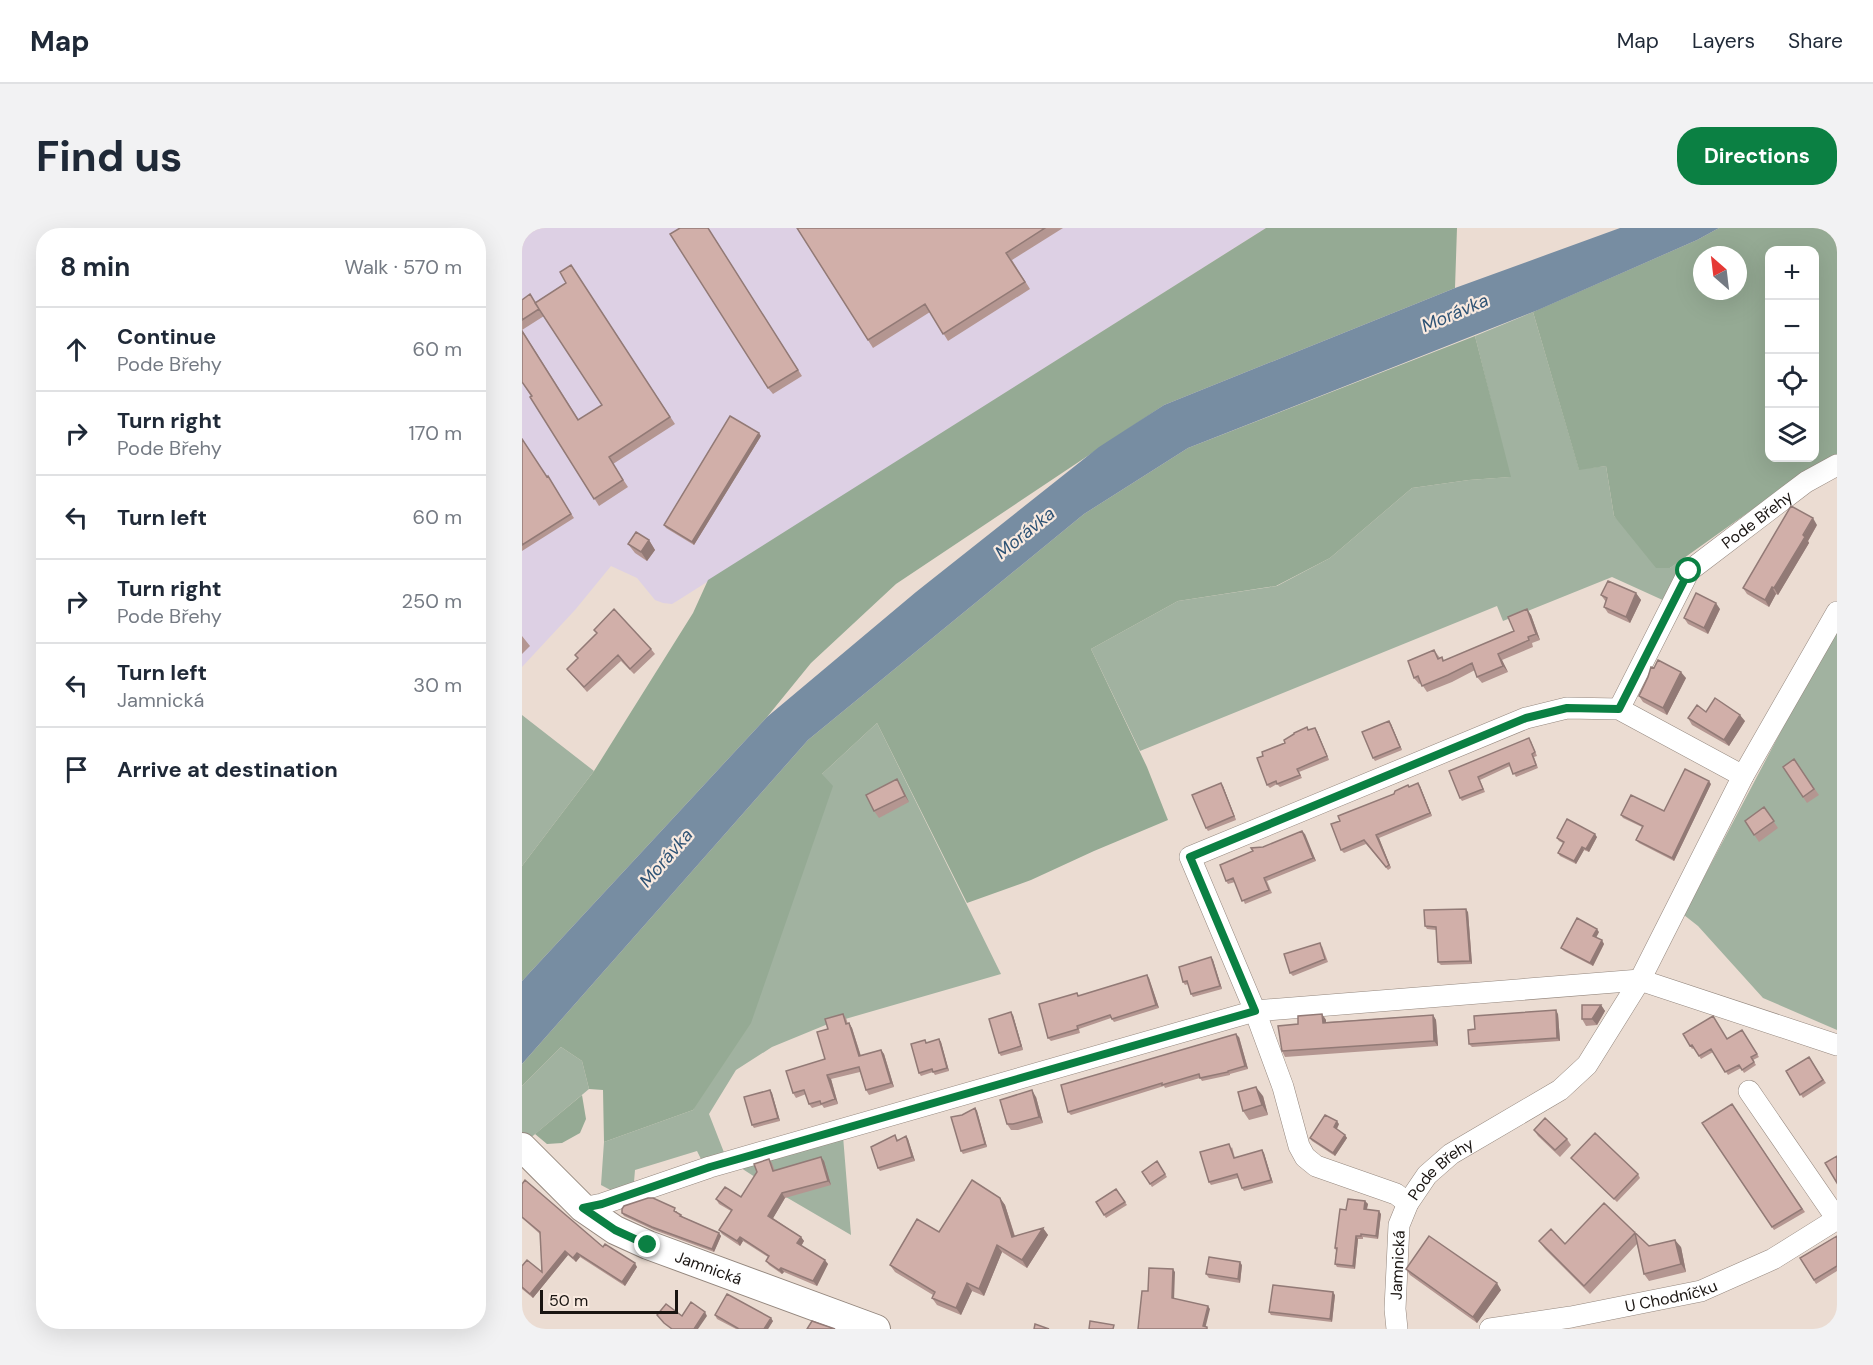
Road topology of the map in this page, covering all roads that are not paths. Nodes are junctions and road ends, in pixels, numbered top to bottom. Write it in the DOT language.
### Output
graph roads {
  1 [pos="1837,465"];
  2 [pos="1837,612"];
  3 [pos="1619,709"];
  4 [pos="1743,776"];
  5 [pos="1640,980"];
  6 [pos="1255,1011"];
  7 [pos="1837,1045"];
  8 [pos="1749,1091"];
  9 [pos="526,1152"];
  10 [pos="1408,1203"];
  11 [pos="583,1208"];
  12 [pos="1837,1219"];
  13 [pos="876,1329"];
  14 [pos="1397,1329"];
  15 [pos="1490,1329"];
  1 -- 3 [label="street, Pode Břehy"];
  2 -- 4 [label="street, Pode Břehy"];
  3 -- 4 [label="street"];
  3 -- 6 [label="street, Pode Břehy"];
  4 -- 5 [label="street, Pode Břehy"];
  5 -- 6 [label="street"];
  5 -- 7 [label="street"];
  5 -- 10 [label="street, Pode Břehy"];
  6 -- 10 [label="street, Pode Břehy"];
  6 -- 11 [label="street"];
  8 -- 12 [label="street, U Chodníčku"];
  9 -- 11 [label="main road, Jamnická"];
  10 -- 14 [label="street, Jamnická"];
  11 -- 13 [label="main road, Jamnická"];
  12 -- 15 [label="street, U Chodníčku"];
}
